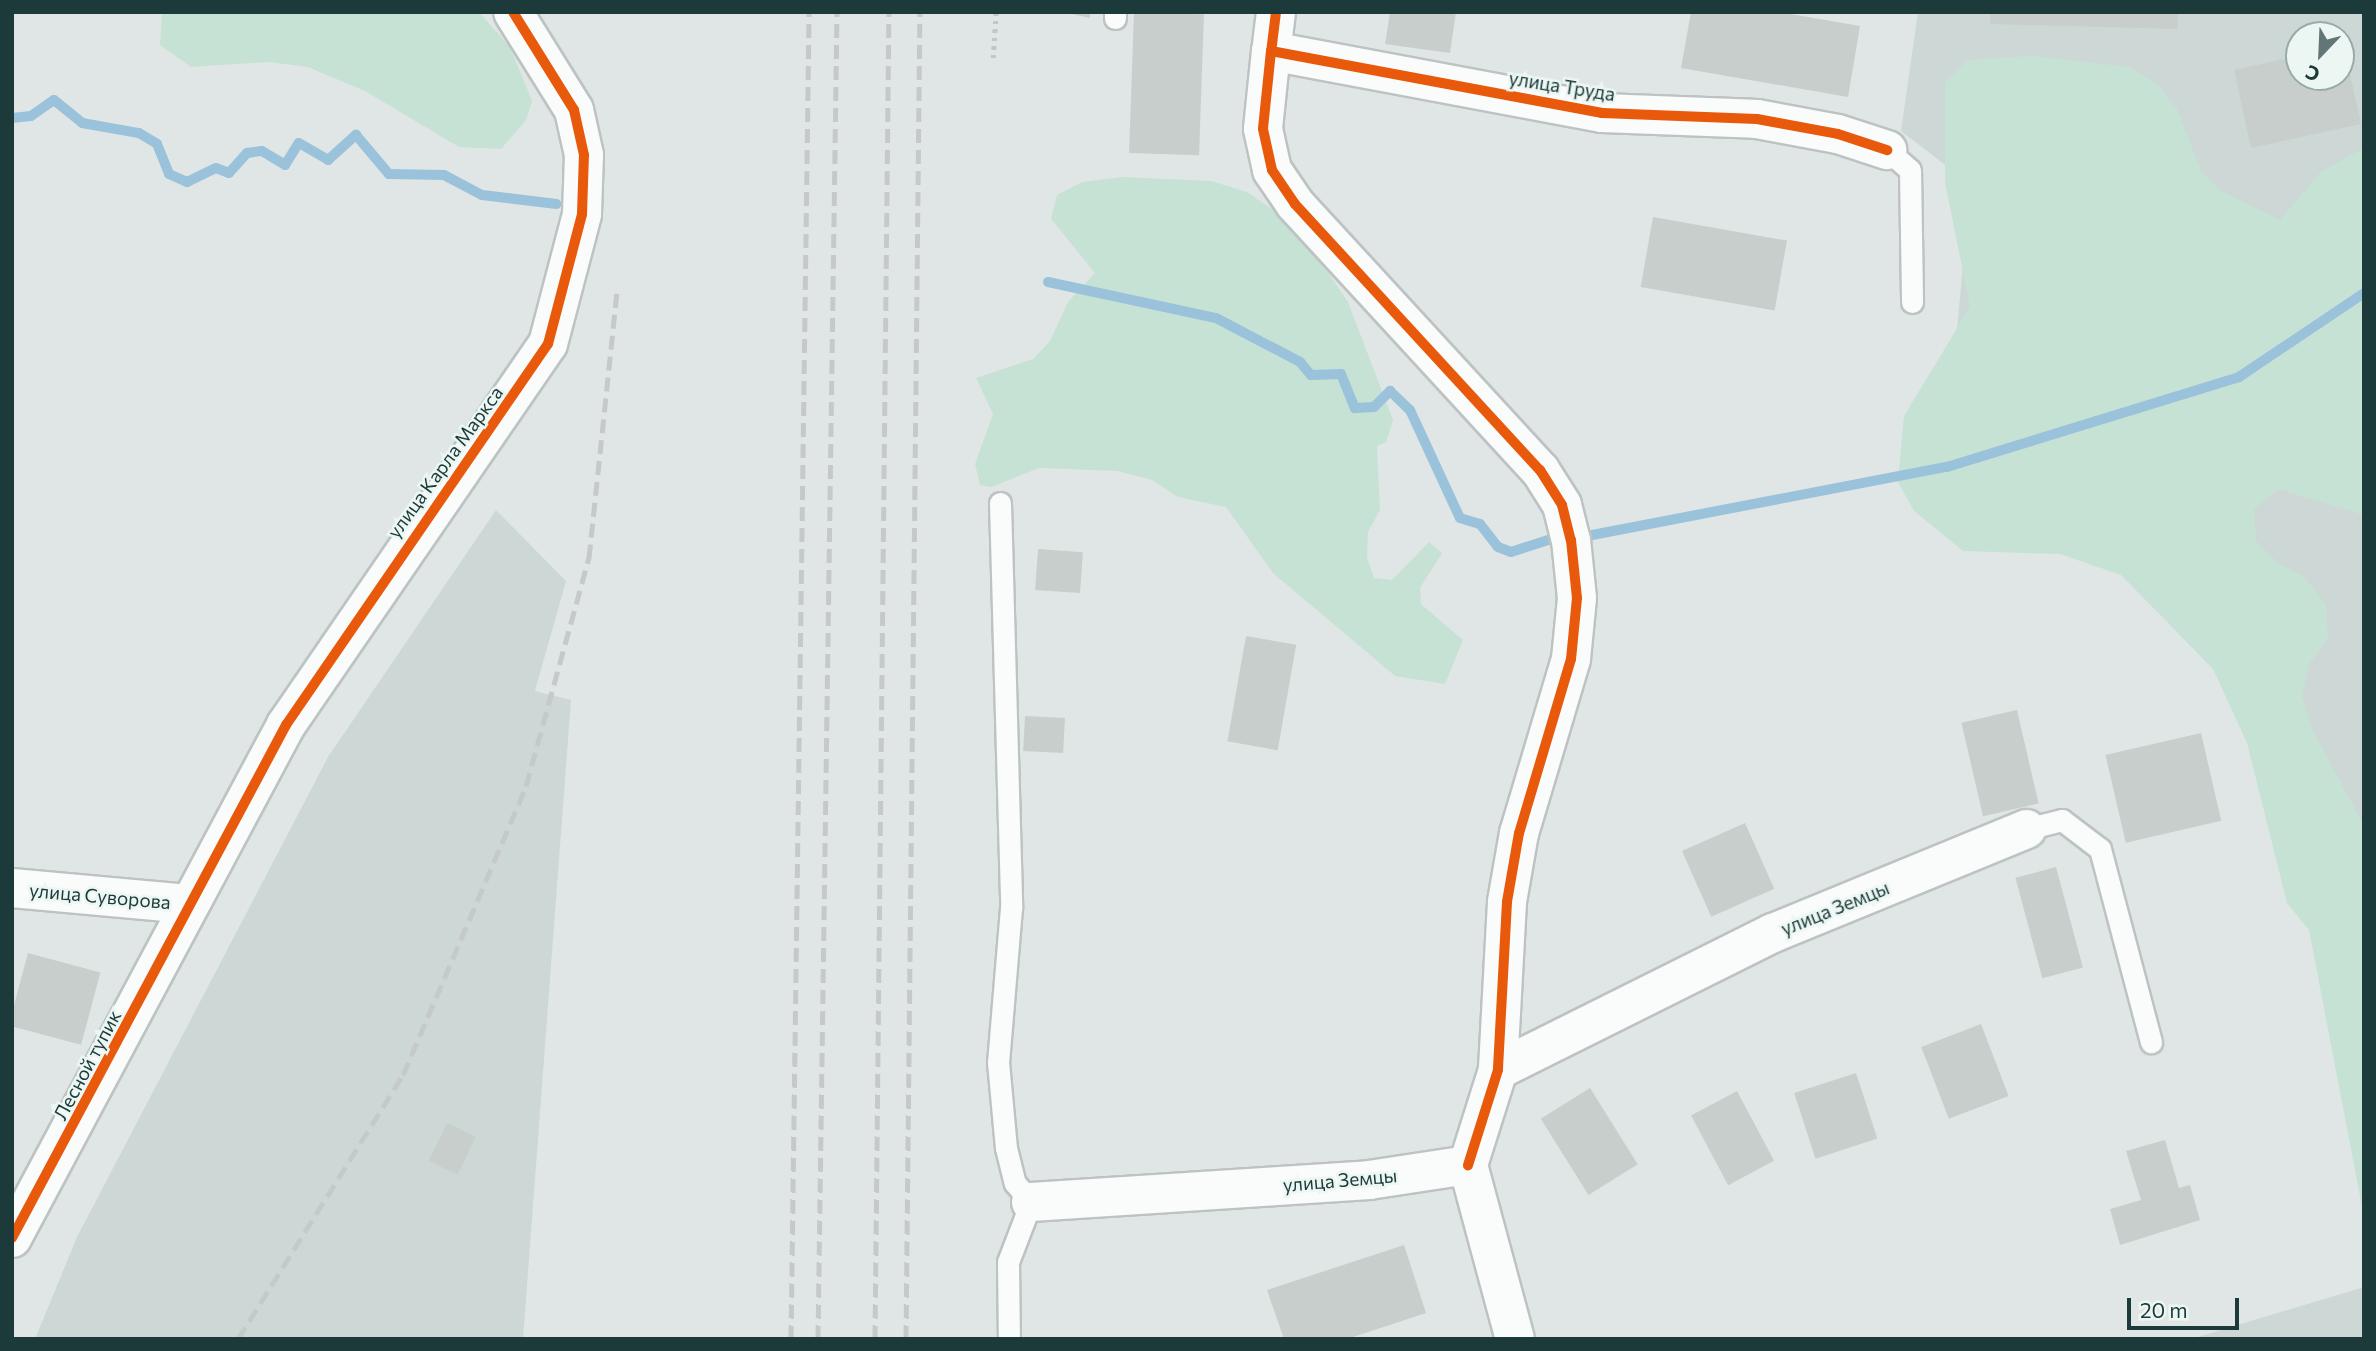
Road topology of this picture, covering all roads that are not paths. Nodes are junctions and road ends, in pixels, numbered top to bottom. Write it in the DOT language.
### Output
graph roads {
  1 [pos="513,12"];
  2 [pos="1276,12"];
  3 [pos="1271,51"];
  4 [pos="1887,150"];
  5 [pos="1912,302"];
  6 [pos="1000,503"];
  7 [pos="2026,830"];
  8 [pos="12,888"];
  9 [pos="187,904"];
  10 [pos="2151,1042"];
  11 [pos="1497,1070"];
  12 [pos="1468,1165"];
  13 [pos="1031,1202"];
  14 [pos="12,1238"];
  15 [pos="1509,1336"];
  16 [pos="1009,1339"];
  1 -- 9 [label="street, улица Карла Маркса"];
  2 -- 3 [label="street"];
  3 -- 4 [label="street, улица Труда"];
  3 -- 11 [label="street"];
  4 -- 5 [label="lane"];
  6 -- 13 [label="lane"];
  7 -- 10 [label="lane"];
  7 -- 11 [label="street, улица Земцы"];
  8 -- 9 [label="street, улица Суворова"];
  9 -- 14 [label="street, Лесной тупик"];
  11 -- 12 [label="street"];
  12 -- 13 [label="street, улица Земцы"];
  12 -- 15 [label="street"];
  13 -- 16 [label="lane"];
}
